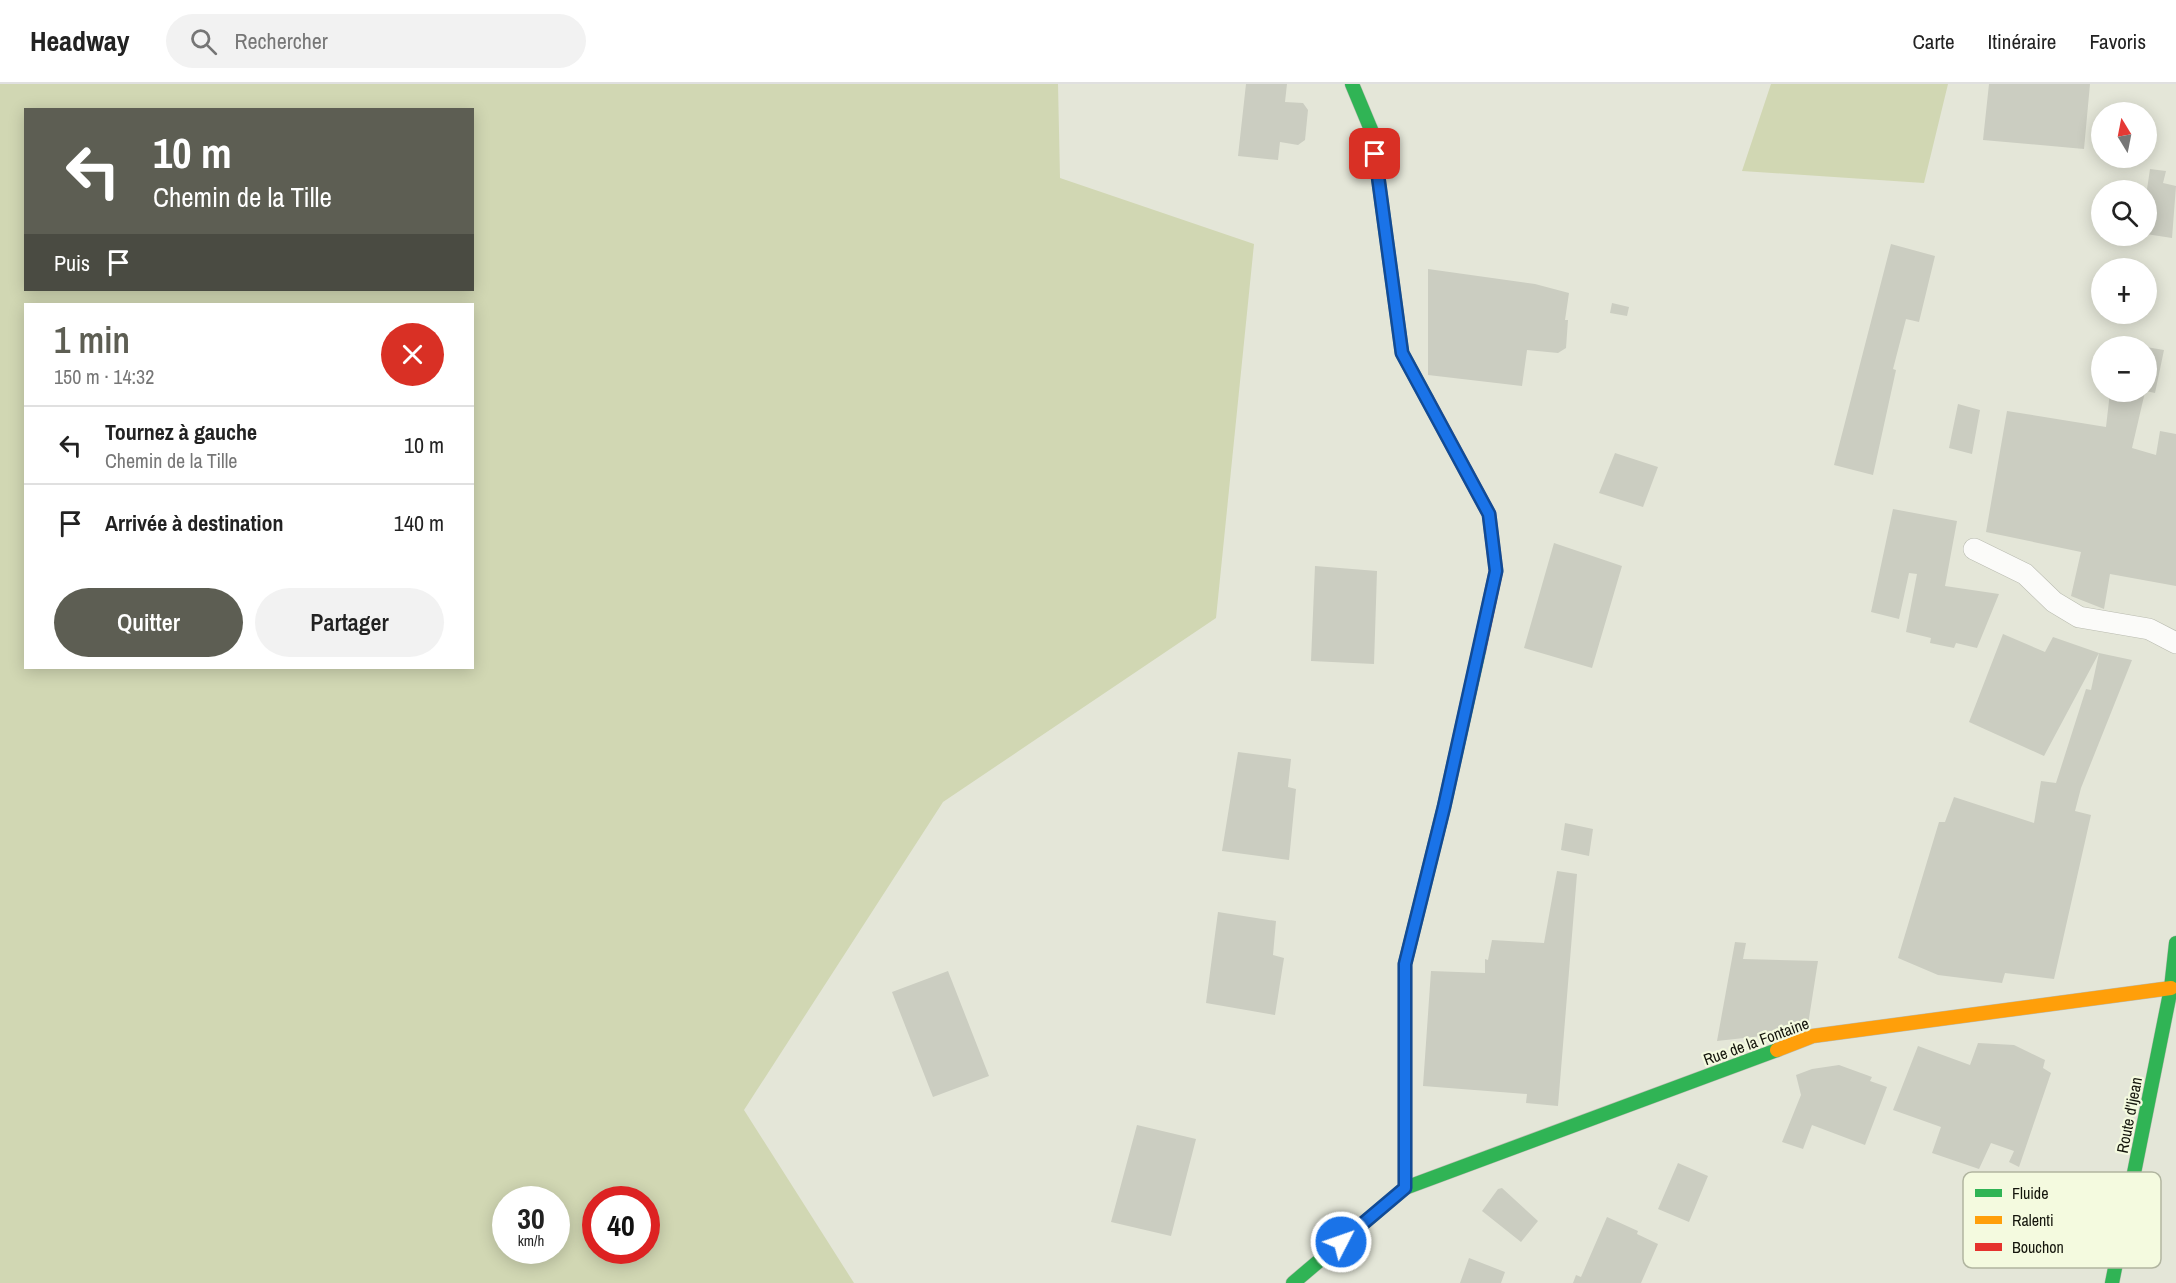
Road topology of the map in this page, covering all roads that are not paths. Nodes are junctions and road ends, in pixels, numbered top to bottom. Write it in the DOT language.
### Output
graph roads {
  1 [pos="1352,84"];
  2 [pos="1974,549"];
  3 [pos="2176,644"];
  4 [pos="2176,943"];
  5 [pos="2171,988"];
  6 [pos="2134,1172"];
  7 [pos="1405,1188"];
  8 [pos="2115,1268"];
  9 [pos="1293,1283"];
  10 [pos="2112,1283"];
  1 -- 7 [label="street"];
  2 -- 3 [label="lane"];
  4 -- 5 [label="street, Route d'Ijean"];
  5 -- 6 [label="street, Route d'Ijean"];
  5 -- 7 [label="street, Rue de la Fontaine"];
  7 -- 9 [label="street, Rue de la Fontaine"];
  8 -- 10 [label="street, Route d'Ijean"];
}
